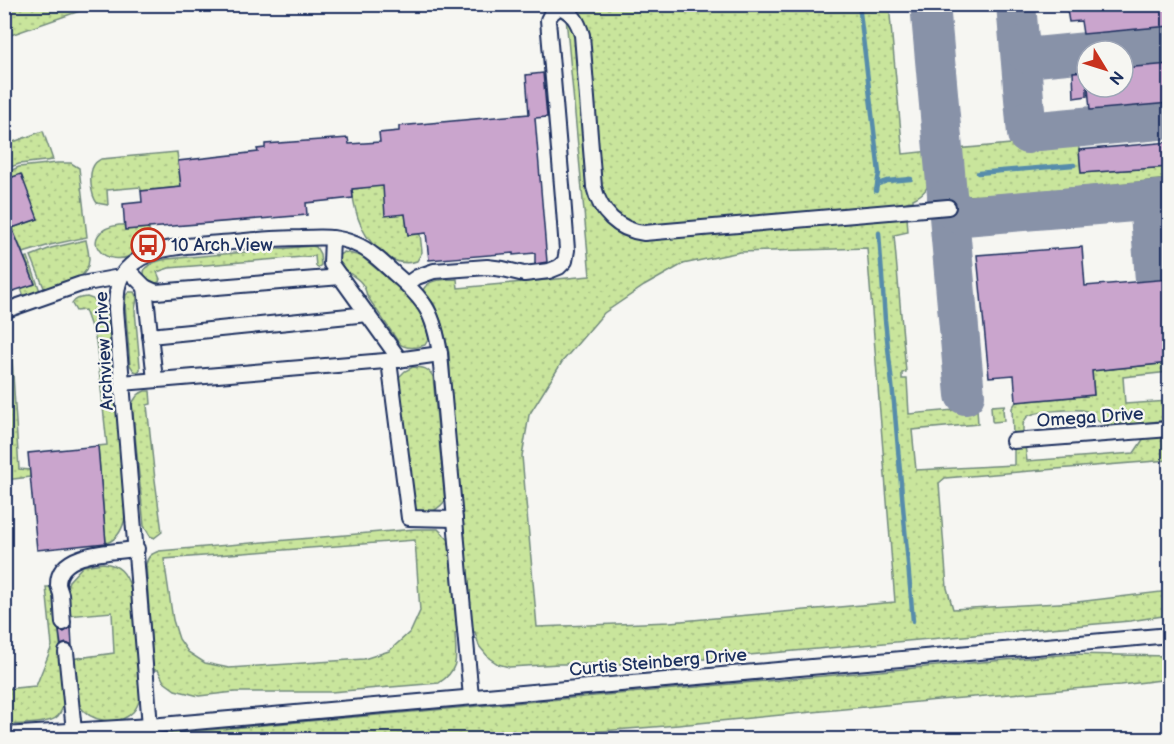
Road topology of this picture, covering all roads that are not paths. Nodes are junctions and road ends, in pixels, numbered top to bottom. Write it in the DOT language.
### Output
graph roads {
  1 [pos="948,207"];
  2 [pos="332,238"];
  3 [pos="123,273"];
  4 [pos="341,277"];
  5 [pos="407,284"];
  6 [pos="145,287"];
  7 [pos="4,311"];
  8 [pos="368,314"];
  9 [pos="150,336"];
  10 [pos="440,354"];
  11 [pos="395,360"];
  12 [pos="155,380"];
  13 [pos="123,383"];
  14 [pos="1170,429"];
  15 [pos="1014,441"];
  16 [pos="455,519"];
  17 [pos="137,549"];
  18 [pos="63,623"];
  19 [pos="1170,635"];
  20 [pos="66,652"];
  21 [pos="471,697"];
  22 [pos="150,726"];
  23 [pos="74,731"];
  24 [pos="4,735"];
  25 [pos="42,736"];
  1 -- 5 [label="street"];
  2 -- 3 [label="street, Archview Drive"];
  2 -- 4 [label="street"];
  2 -- 5 [label="street, Archview Drive"];
  3 -- 6 [label="street"];
  3 -- 7 [label="street"];
  3 -- 13 [label="street, Archview Drive"];
  4 -- 6 [label="street"];
  4 -- 8 [label="street"];
  5 -- 10 [label="street, Archview Drive"];
  6 -- 9 [label="street"];
  8 -- 9 [label="street"];
  8 -- 11 [label="street"];
  9 -- 12 [label="street"];
  10 -- 11 [label="street"];
  10 -- 16 [label="street, Archview Drive"];
  11 -- 12 [label="street"];
  11 -- 16 [label="street"];
  12 -- 13 [label="street"];
  13 -- 17 [label="street, Archview Drive"];
  14 -- 15 [label="street, Omega Drive"];
  16 -- 21 [label="street, Archview Drive"];
  17 -- 18 [label="street"];
  17 -- 22 [label="street, Archview Drive"];
  19 -- 21 [label="street, Curtis Steinberg Drive"];
  20 -- 23 [label="street"];
  21 -- 22 [label="street, Curtis Steinberg Drive"];
  22 -- 23 [label="street, Curtis Steinberg Drive"];
  23 -- 25 [label="street, Curtis Steinberg Drive"];
  24 -- 25 [label="street, Curtis Steinberg Drive"];
}
